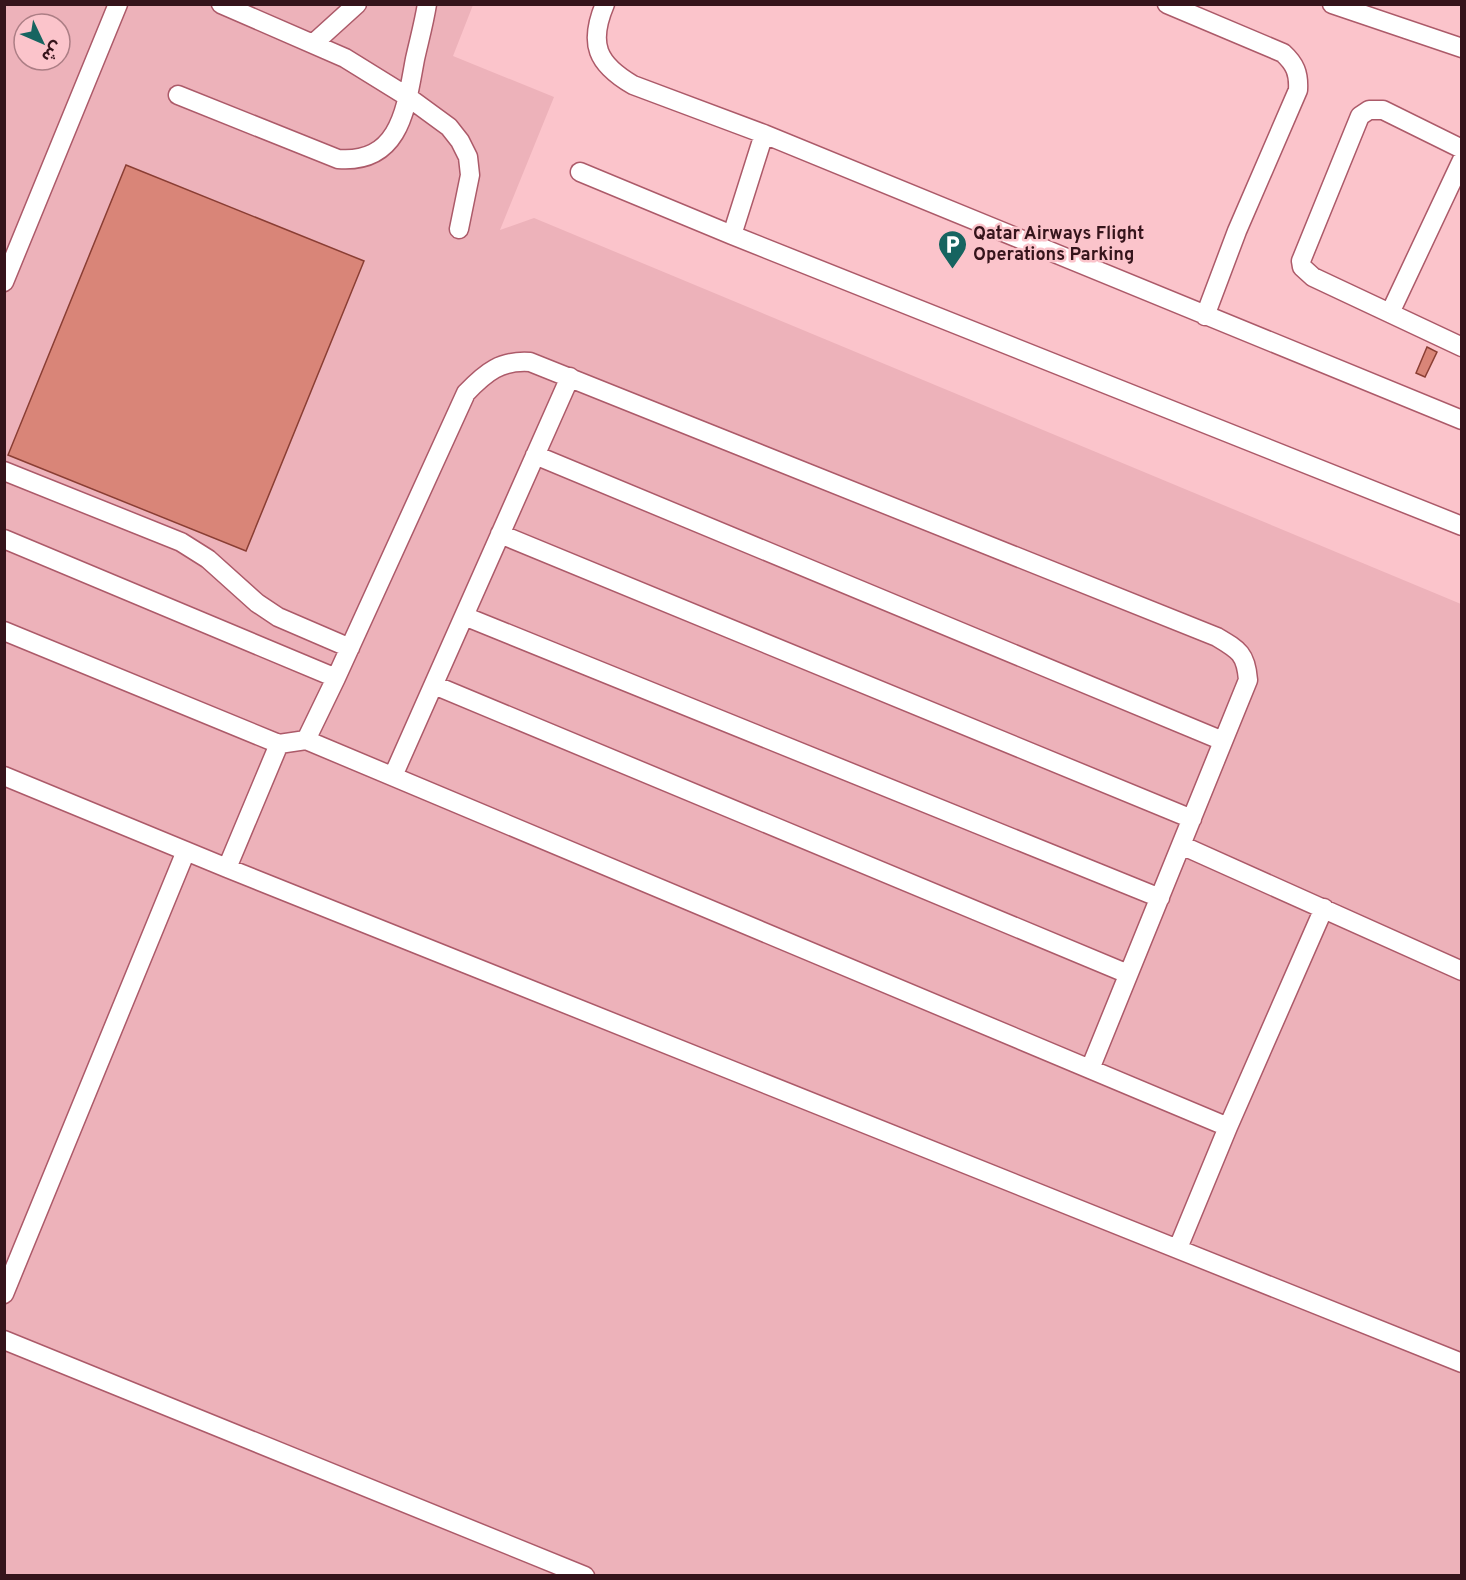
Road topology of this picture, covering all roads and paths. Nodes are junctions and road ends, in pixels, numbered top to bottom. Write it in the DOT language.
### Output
graph roads {
  1 [pos="118,4"];
  2 [pos="221,4"];
  3 [pos="357,4"];
  4 [pos="427,4"];
  5 [pos="605,4"];
  6 [pos="1167,4"];
  7 [pos="1332,4"];
  8 [pos="314,43"];
  9 [pos="1461,48"];
  10 [pos="178,95"];
  11 [pos="408,97"];
  12 [pos="764,134"];
  13 [pos="1461,149"];
  14 [pos="1461,160"];
  15 [pos="580,172"];
  16 [pos="459,229"];
  17 [pos="732,235"];
  18 [pos="4,282"];
  19 [pos="1390,313"];
  20 [pos="1205,316"];
  21 [pos="1461,347"];
  22 [pos="570,376"];
  23 [pos="1461,420"];
  24 [pos="535,455"];
  25 [pos="4,471"];
  26 [pos="1461,526"];
  27 [pos="500,534"];
  28 [pos="4,539"];
  29 [pos="464,616"];
  30 [pos="4,630"];
  31 [pos="350,648"];
  32 [pos="336,678"];
  33 [pos="434,685"];
  34 [pos="306,740"];
  35 [pos="1223,741"];
  36 [pos="279,744"];
  37 [pos="4,776"];
  38 [pos="393,776"];
  39 [pos="1192,819"];
  40 [pos="1182,845"];
  41 [pos="186,851"];
  42 [pos="227,867"];
  43 [pos="1160,898"];
  44 [pos="1324,908"];
  45 [pos="1461,971"];
  46 [pos="1128,974"];
  47 [pos="1090,1069"];
  48 [pos="1228,1127"];
  49 [pos="1178,1248"];
  50 [pos="4,1294"];
  51 [pos="4,1340"];
  52 [pos="1461,1363"];
  53 [pos="585,1575"];
  1 -- 18 [label="lane"];
  2 -- 8 [label="lane"];
  3 -- 8 [label="lane"];
  4 -- 11 [label="lane"];
  5 -- 12 [label="lane"];
  6 -- 20 [label="lane"];
  7 -- 9 [label="lane"];
  8 -- 11 [label="lane"];
  10 -- 11 [label="lane"];
  11 -- 16 [label="lane"];
  12 -- 17 [label="lane"];
  12 -- 20 [label="lane"];
  13 -- 19 [label="lane"];
  14 -- 19 [label="lane"];
  15 -- 17 [label="lane"];
  17 -- 26 [label="lane"];
  19 -- 21 [label="lane"];
  20 -- 23 [label="lane"];
  22 -- 24 [label="lane"];
  22 -- 31 [label="lane"];
  22 -- 35 [label="lane"];
  24 -- 27 [label="lane"];
  24 -- 35 [label="lane"];
  25 -- 31 [label="lane"];
  27 -- 29 [label="lane"];
  27 -- 39 [label="lane"];
  28 -- 32 [label="lane"];
  29 -- 33 [label="lane"];
  29 -- 43 [label="lane"];
  30 -- 36 [label="lane"];
  31 -- 32 [label="lane"];
  32 -- 34 [label="lane"];
  33 -- 38 [label="lane"];
  33 -- 46 [label="lane"];
  34 -- 36 [label="lane"];
  34 -- 38 [label="lane"];
  35 -- 39 [label="lane"];
  36 -- 42 [label="lane"];
  37 -- 41 [label="lane"];
  38 -- 47 [label="lane"];
  39 -- 40 [label="lane"];
  40 -- 43 [label="lane"];
  40 -- 44 [label="lane"];
  41 -- 42 [label="lane"];
  41 -- 50 [label="lane"];
  42 -- 49 [label="lane"];
  43 -- 46 [label="lane"];
  44 -- 45 [label="lane"];
  44 -- 48 [label="lane"];
  46 -- 47 [label="lane"];
  47 -- 48 [label="lane"];
  48 -- 49 [label="lane"];
  49 -- 52 [label="lane"];
  51 -- 53 [label="lane"];
}
